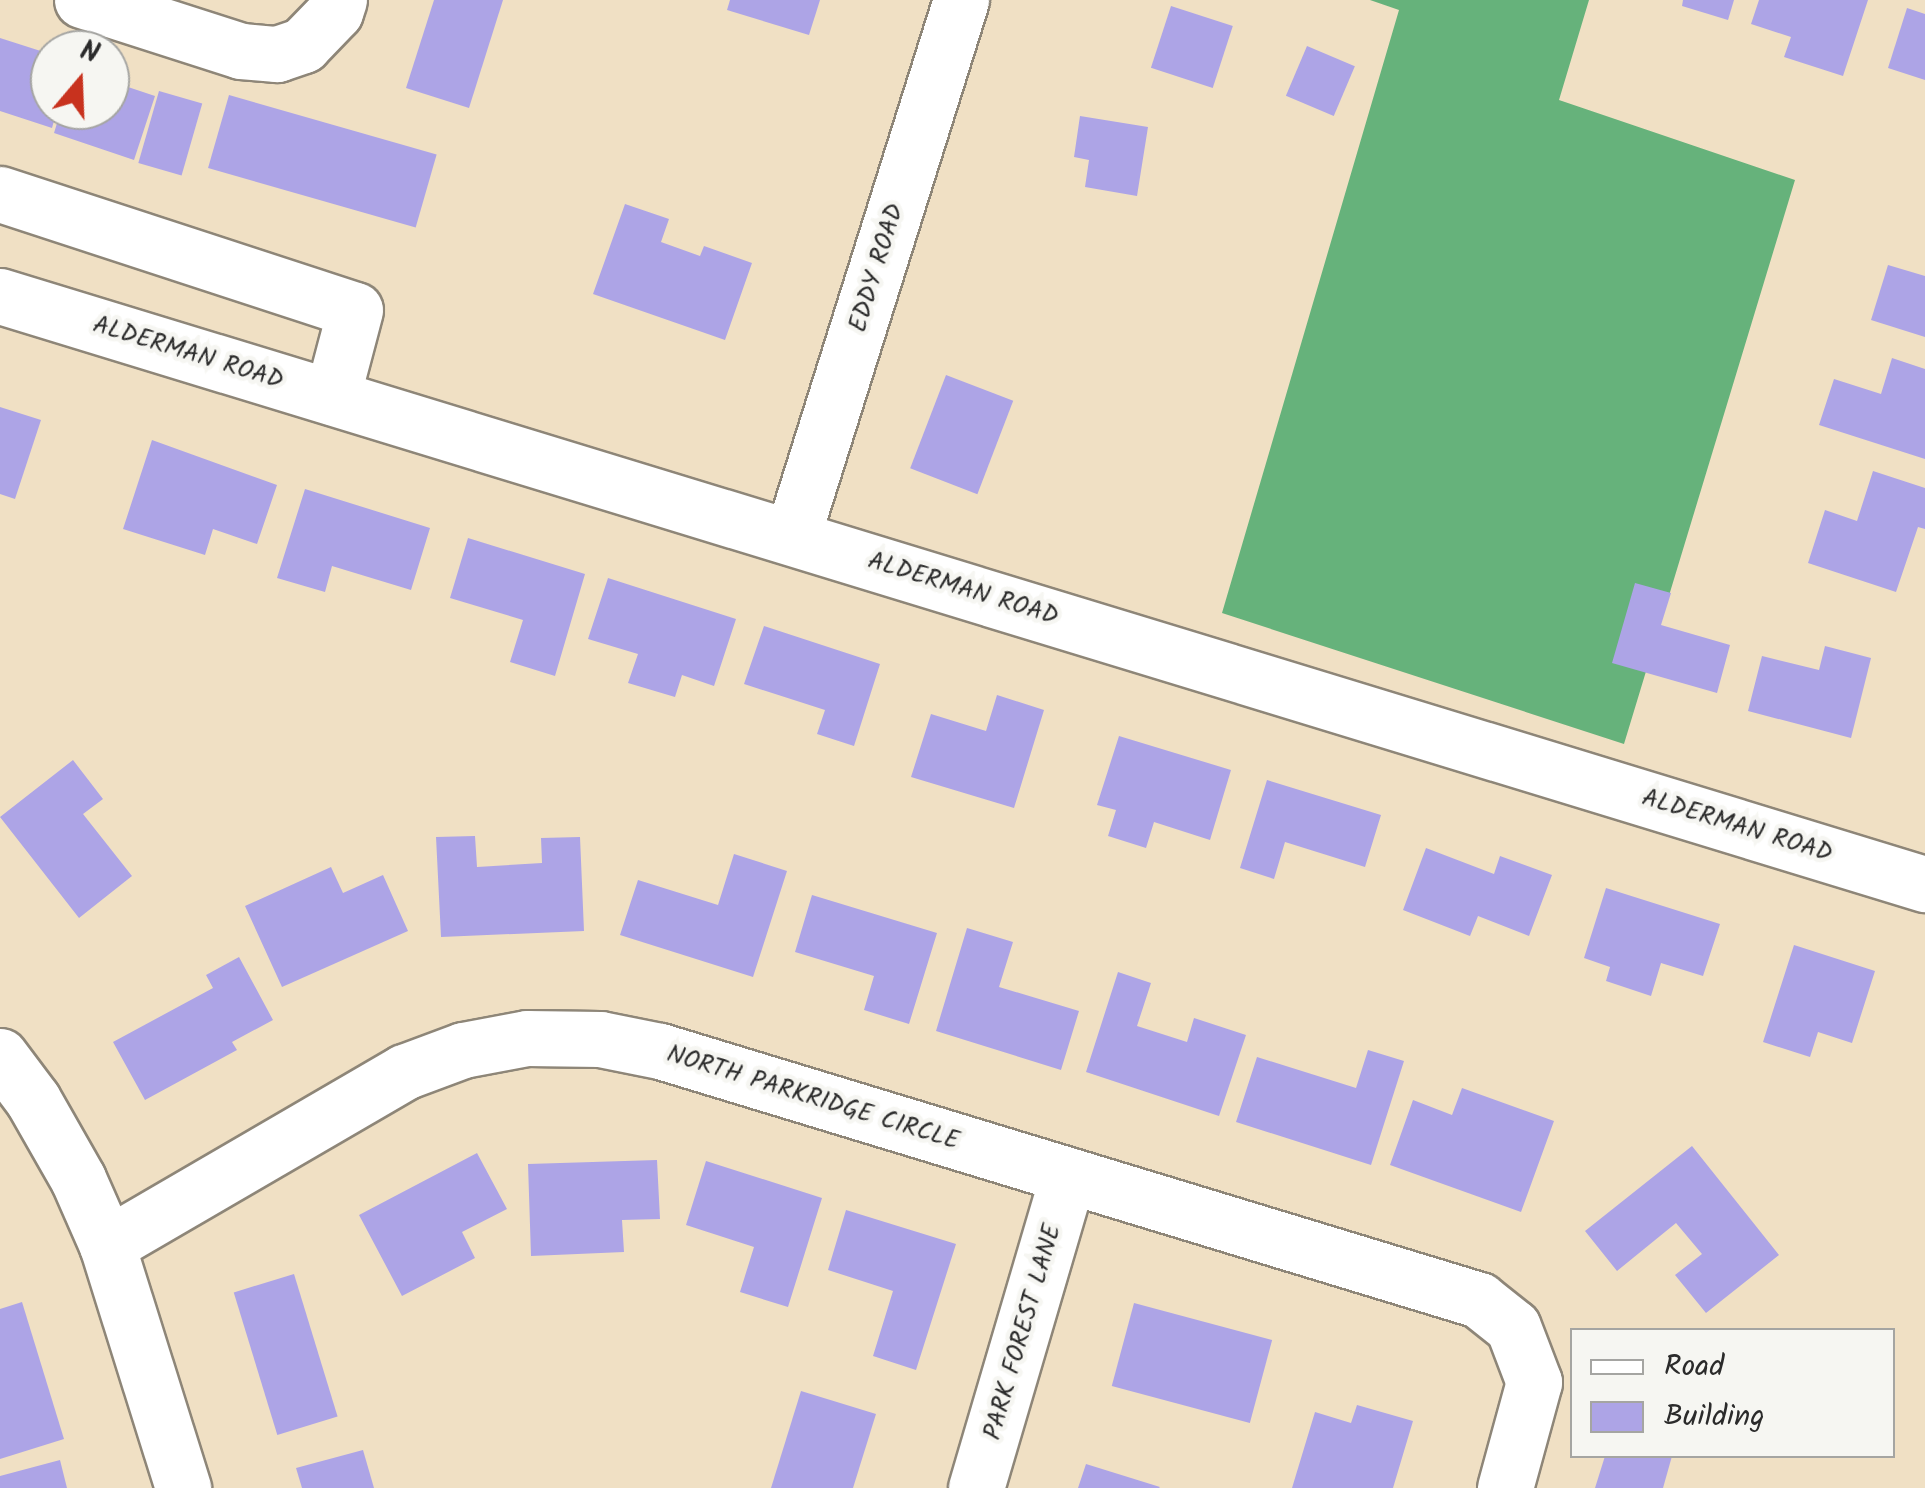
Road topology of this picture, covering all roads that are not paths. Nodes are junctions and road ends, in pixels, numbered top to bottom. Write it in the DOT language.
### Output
graph roads {
  1 [pos="82,0"];
  2 [pos="339,0"];
  3 [pos="961,0"];
  4 [pos="0,194"];
  5 [pos="0,296"];
  6 [pos="332,396"];
  7 [pos="792,536"];
  8 [pos="1925,884"];
  9 [pos="0,1056"];
  10 [pos="1068,1175"];
  11 [pos="107,1244"];
  12 [pos="183,1488"];
  13 [pos="976,1488"];
  14 [pos="1505,1488"];
  1 -- 2 [label="street"];
  3 -- 7 [label="street, EDDY ROAD"];
  4 -- 6 [label="street"];
  5 -- 6 [label="street, ALDERMAN ROAD"];
  6 -- 7 [label="street, ALDERMAN ROAD"];
  7 -- 8 [label="street, ALDERMAN ROAD"];
  9 -- 11 [label="street"];
  10 -- 11 [label="street, NORTH PARKRIDGE CIRCLE"];
  10 -- 13 [label="street, PARK FOREST LANE"];
  10 -- 14 [label="street, NORTH PARKRIDGE CIRCLE"];
  11 -- 12 [label="street"];
}
